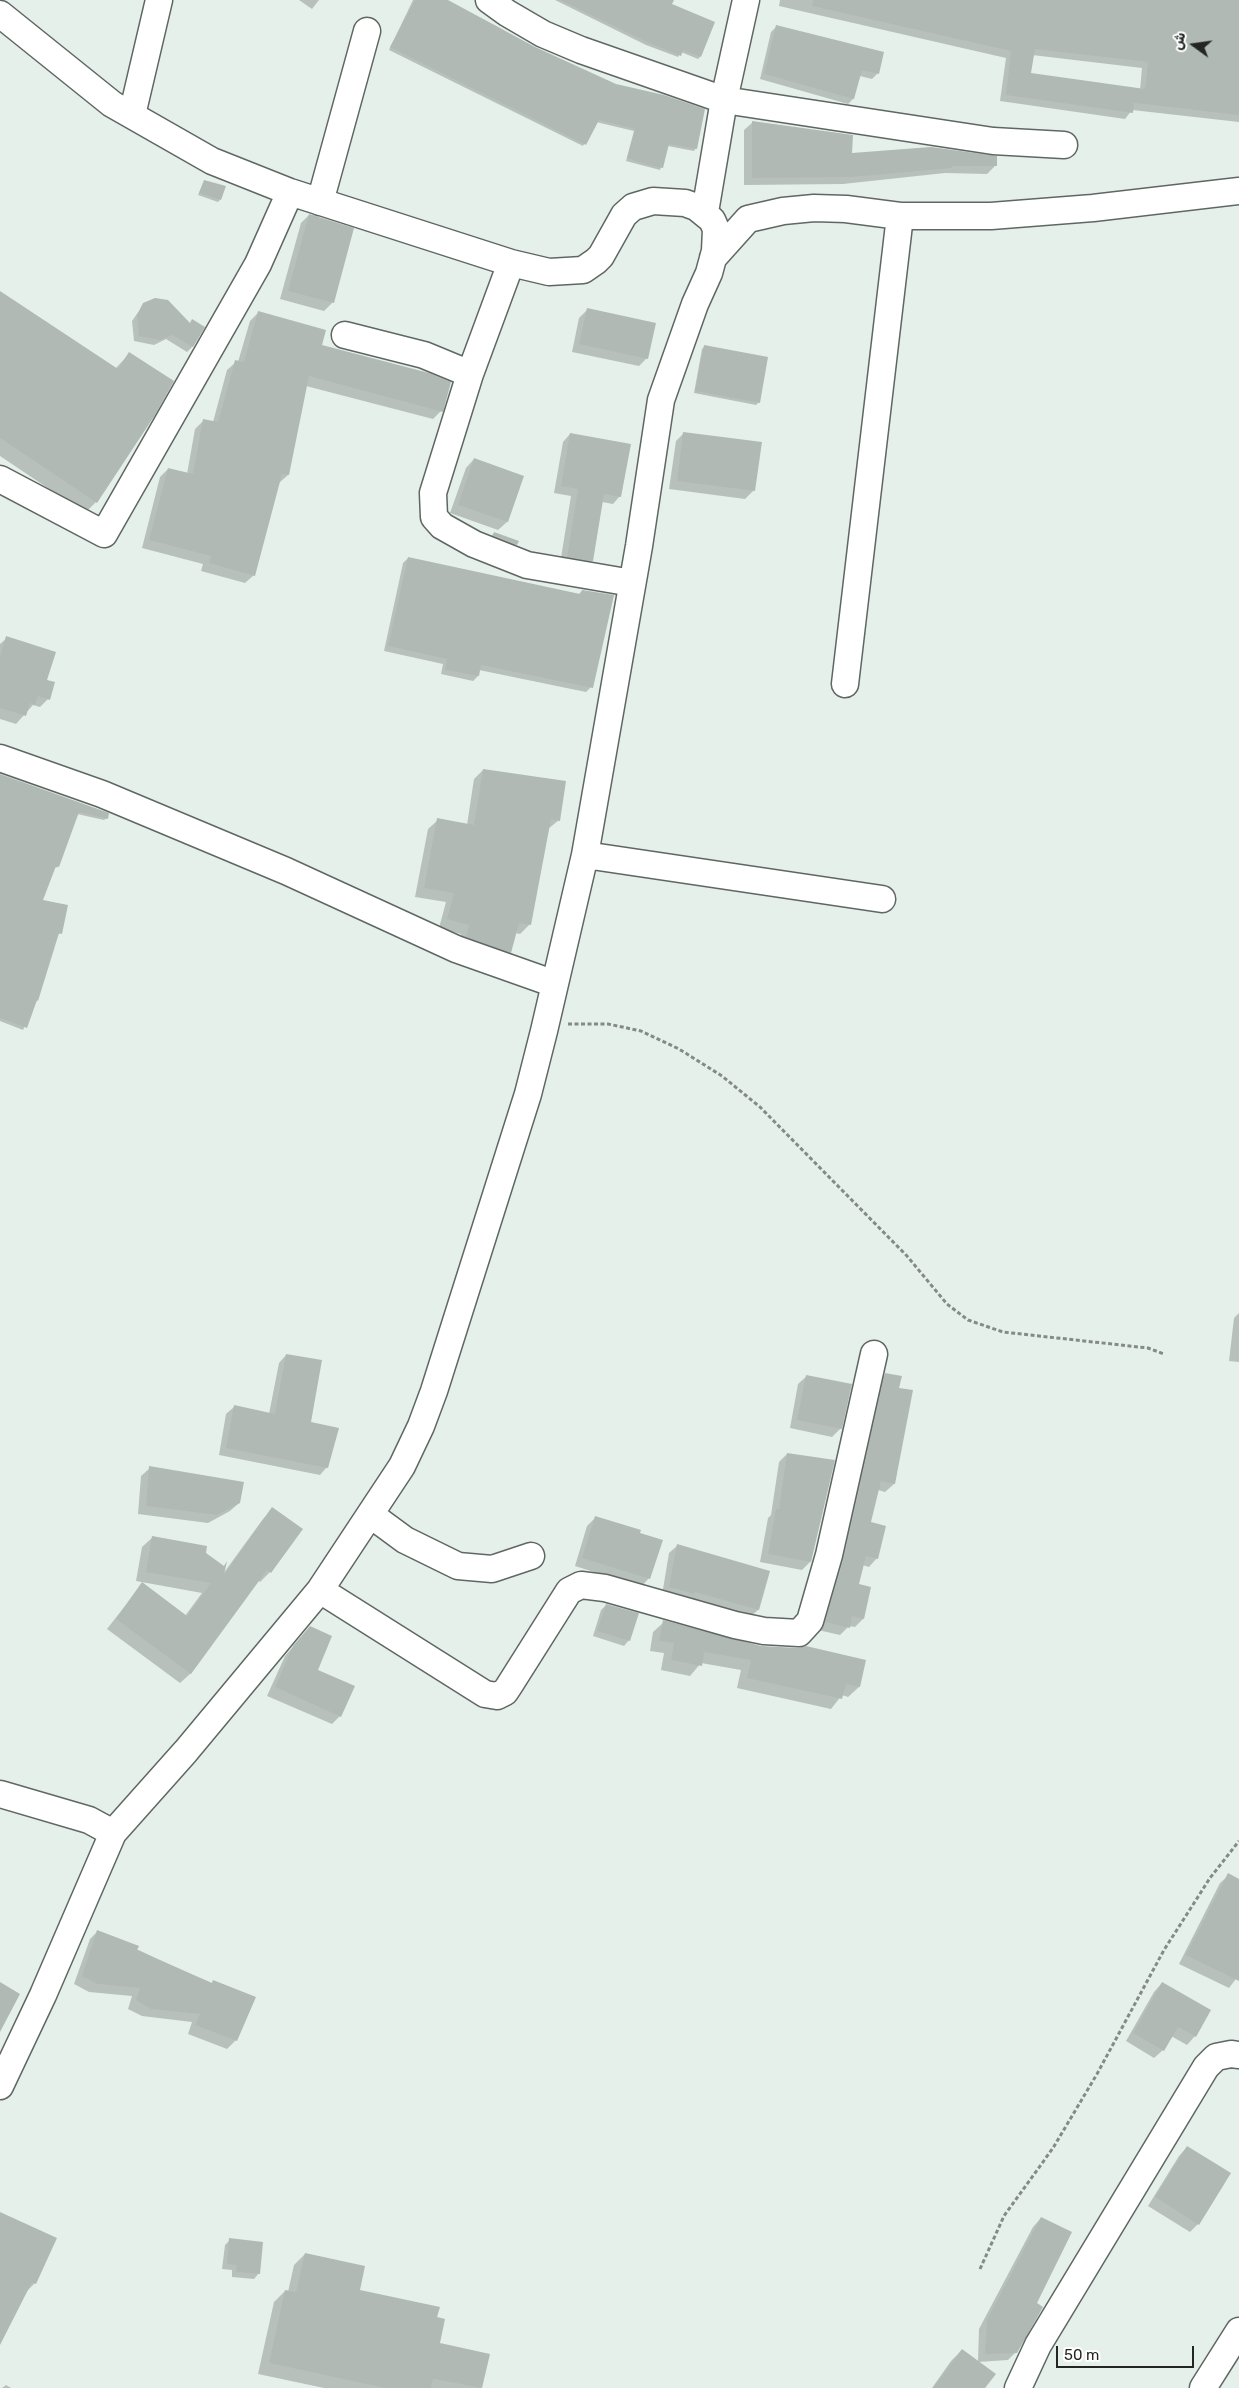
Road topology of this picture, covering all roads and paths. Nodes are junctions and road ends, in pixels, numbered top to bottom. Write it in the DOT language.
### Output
graph roads {
  1 [pos="159,0"];
  2 [pos="489,0"];
  3 [pos="746,0"];
  4 [pos="0,14"];
  5 [pos="367,31"];
  6 [pos="724,100"];
  7 [pos="132,115"];
  8 [pos="1064,145"];
  9 [pos="1239,191"];
  10 [pos="290,192"];
  11 [pos="320,202"];
  12 [pos="704,212"];
  13 [pos="900,216"];
  14 [pos="713,258"];
  15 [pos="511,263"];
  16 [pos="345,335"];
  17 [pos="470,374"];
  18 [pos="0,480"];
  19 [pos="632,583"];
  20 [pos="845,684"];
  21 [pos="0,758"];
  22 [pos="585,855"];
  23 [pos="882,899"];
  24 [pos="555,984"];
  25 [pos="544,1031"];
  26 [pos="874,1354"];
  27 [pos="1164,1354"];
  28 [pos="371,1515"];
  29 [pos="531,1556"];
  30 [pos="320,1590"];
  31 [pos="0,1794"];
  32 [pos="113,1833"];
  33 [pos="1239,1841"];
  34 [pos="1239,2055"];
  35 [pos="0,2086"];
  36 [pos="980,2269"];
  37 [pos="1239,2331"];
  38 [pos="1018,2388"];
  39 [pos="1203,2388"];
  1 -- 7 [label="street"];
  2 -- 6 [label="street"];
  3 -- 6 [label="street"];
  4 -- 7 [label="street"];
  5 -- 11 [label="street"];
  6 -- 8 [label="street"];
  6 -- 12 [label="street"];
  7 -- 10 [label="street"];
  9 -- 13 [label="street"];
  10 -- 11 [label="street"];
  10 -- 18 [label="street"];
  11 -- 15 [label="street"];
  12 -- 14 [label="street"];
  12 -- 15 [label="street"];
  13 -- 14 [label="street"];
  13 -- 20 [label="street"];
  14 -- 19 [label="street"];
  15 -- 17 [label="street"];
  16 -- 17 [label="street"];
  17 -- 19 [label="street"];
  19 -- 22 [label="street"];
  21 -- 24 [label="street"];
  22 -- 23 [label="street"];
  22 -- 24 [label="street"];
  24 -- 25 [label="street"];
  25 -- 27 [label="path"];
  25 -- 28 [label="street"];
  26 -- 30 [label="street"];
  28 -- 29 [label="street"];
  28 -- 30 [label="street"];
  30 -- 32 [label="street"];
  31 -- 32 [label="street"];
  32 -- 35 [label="street"];
  33 -- 36 [label="path"];
  34 -- 38 [label="street"];
  37 -- 39 [label="street"];
}
